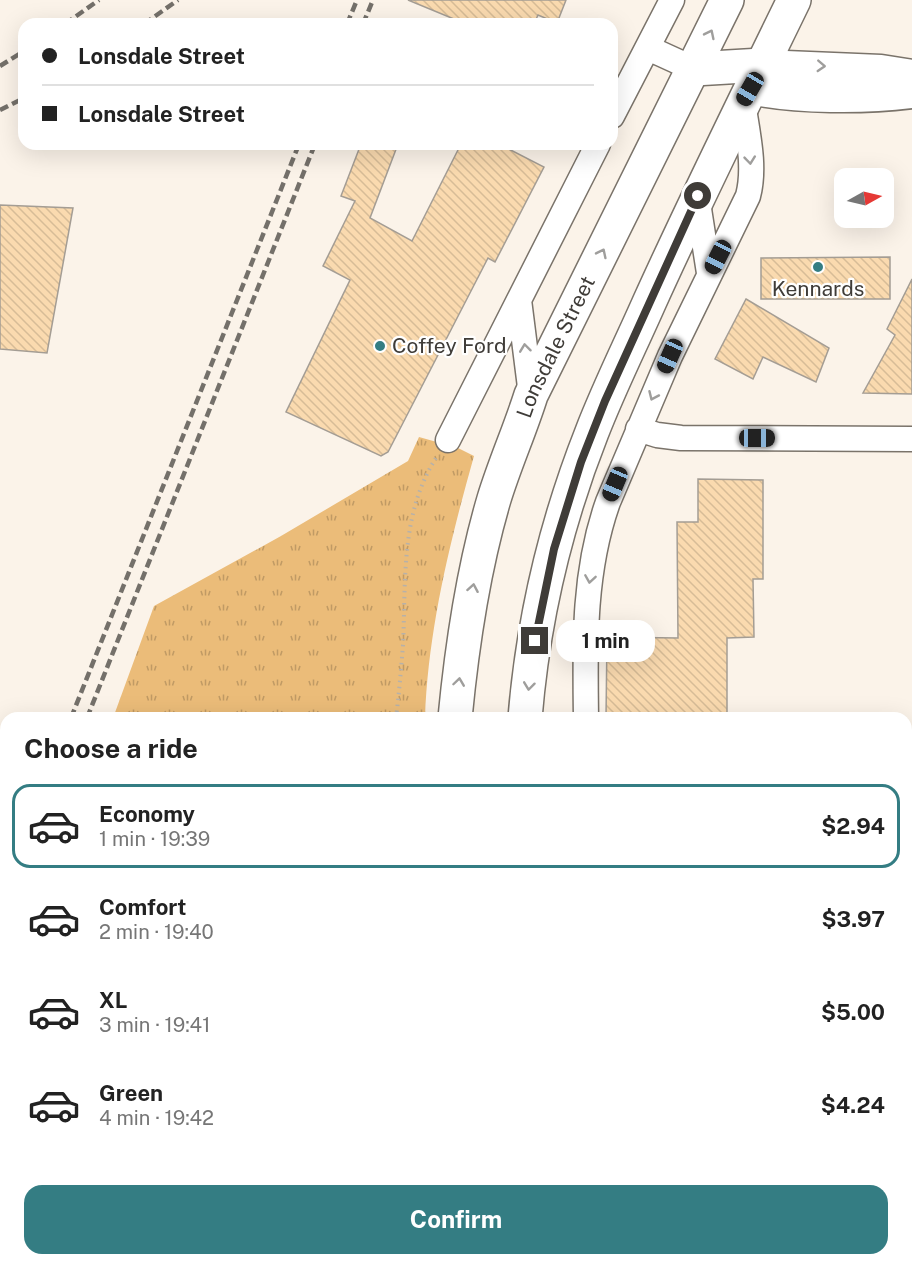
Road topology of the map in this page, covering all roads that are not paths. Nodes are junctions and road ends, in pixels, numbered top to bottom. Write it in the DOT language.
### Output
graph roads {
  1 [pos="672,0"];
  2 [pos="727,0"];
  3 [pos="794,0"];
  4 [pos="648,48"];
  5 [pos="694,69"];
  6 [pos="912,75"];
  7 [pos="752,85"];
  8 [pos="912,93"];
  9 [pos="618,105"];
  10 [pos="595,150"];
  11 [pos="698,196"];
  12 [pos="710,273"];
  13 [pos="519,300"];
  14 [pos="531,395"];
  15 [pos="638,429"];
  16 [pos="912,439"];
  17 [pos="448,440"];
  18 [pos="456,712"];
  19 [pos="526,712"];
  20 [pos="586,712"];
  1 -- 4 [label="street"];
  5 -- 2 [label="highway, Lonsdale Street, one-way"];
  3 -- 7 [label="highway"];
  4 -- 5 [label="street"];
  4 -- 9 [label="street"];
  5 -- 7 [label="highway"];
  14 -- 5 [label="highway, Lonsdale Street, one-way"];
  7 -- 6 [label="main road, one-way"];
  7 -- 8 [label="main road"];
  7 -- 11 [label="highway"];
  7 -- 12 [label="street, one-way"];
  10 -- 13 [label="street"];
  11 -- 12 [label="street"];
  11 -- 19 [label="highway, one-way"];
  12 -- 15 [label="street, one-way"];
  14 -- 13 [label="street, one-way"];
  13 -- 17 [label="street"];
  18 -- 14 [label="highway, Lonsdale Street, one-way"];
  15 -- 16 [label="street"];
  15 -- 20 [label="street, one-way"];
}
